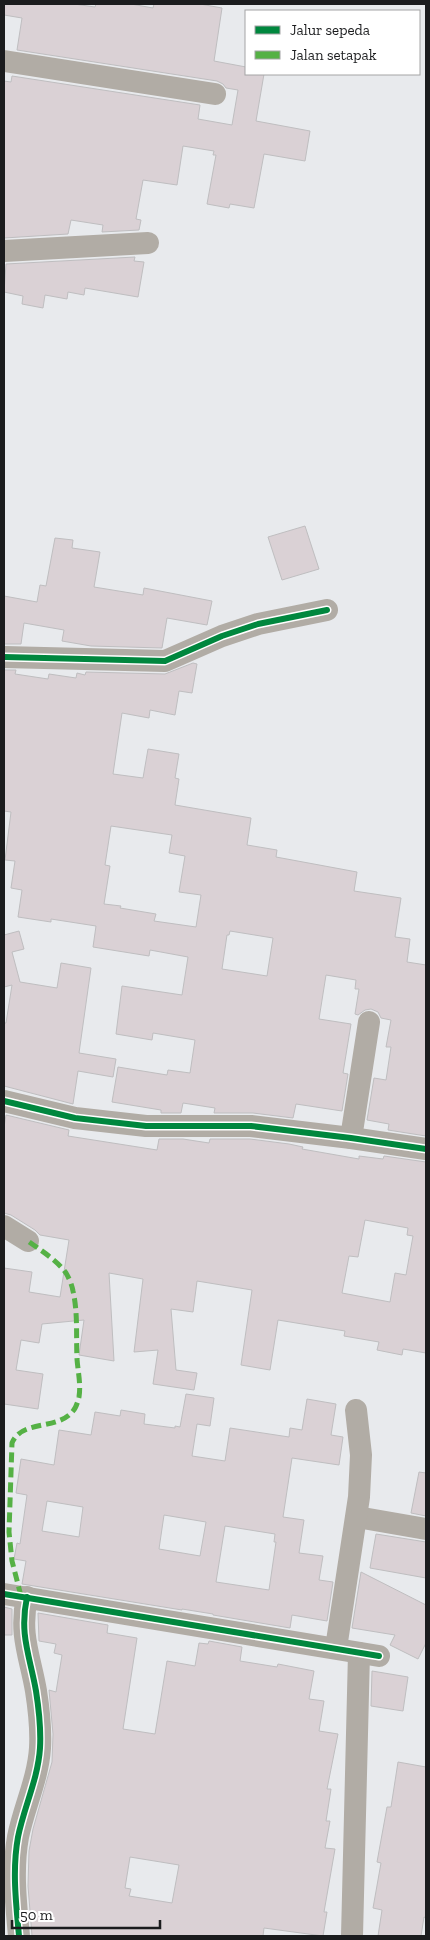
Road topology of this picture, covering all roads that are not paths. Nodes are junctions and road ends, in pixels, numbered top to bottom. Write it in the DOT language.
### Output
graph roads {
  1 [pos="4,61"];
  2 [pos="215,94"];
  3 [pos="148,243"];
  4 [pos="4,251"];
  5 [pos="327,610"];
  6 [pos="4,657"];
  7 [pos="369,1022"];
  8 [pos="4,1101"];
  9 [pos="351,1138"];
  10 [pos="426,1149"];
  11 [pos="4,1226"];
  12 [pos="28,1241"];
  13 [pos="356,1410"];
  14 [pos="357,1517"];
  15 [pos="426,1529"];
  16 [pos="16,1595"];
  17 [pos="336,1648"];
  18 [pos="19,1936"];
  19 [pos="352,1936"];
  1 -- 2 [label="street"];
  3 -- 4 [label="street"];
  5 -- 6 [label="street"];
  7 -- 9 [label="street"];
  8 -- 9 [label="street"];
  9 -- 10 [label="street"];
  11 -- 12 [label="street"];
  13 -- 14 [label="street"];
  14 -- 15 [label="street"];
  14 -- 17 [label="street"];
  16 -- 17 [label="street"];
  16 -- 18 [label="street"];
  17 -- 19 [label="street"];
}
